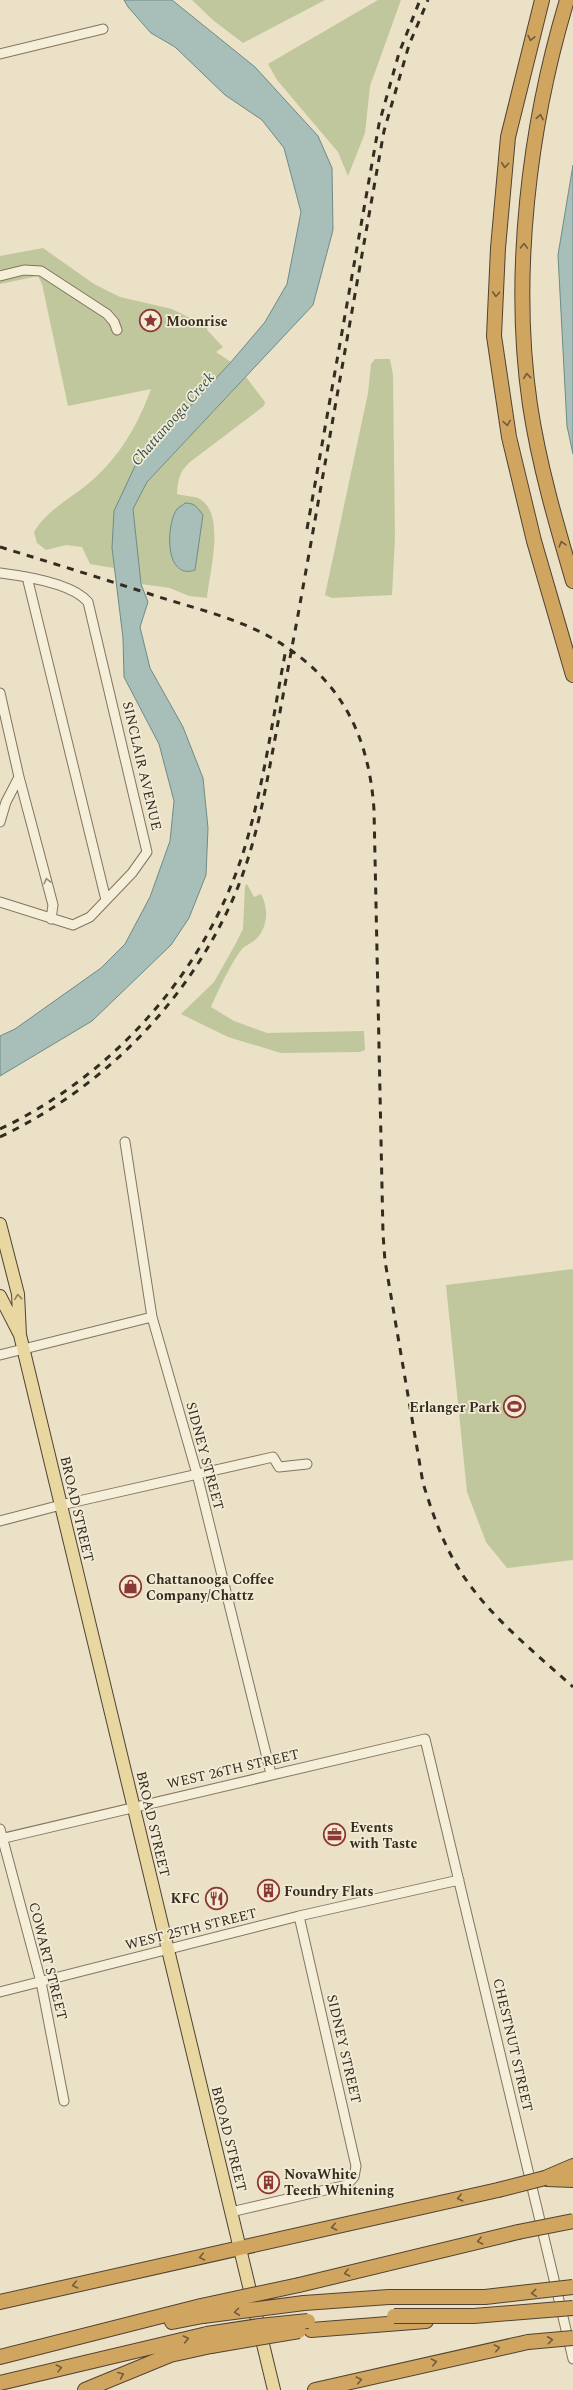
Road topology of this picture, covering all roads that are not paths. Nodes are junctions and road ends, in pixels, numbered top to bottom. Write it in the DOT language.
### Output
graph roads {
  1 [pos="542,0"];
  2 [pos="567,0"];
  3 [pos="103,29"];
  4 [pos="0,54"];
  5 [pos="0,276"];
  6 [pos="117,330"];
  7 [pos="0,573"];
  8 [pos="27,577"];
  9 [pos="573,581"];
  10 [pos="573,674"];
  11 [pos="0,693"];
  12 [pos="19,776"];
  13 [pos="0,822"];
  14 [pos="106,900"];
  15 [pos="0,902"];
  16 [pos="51,919"];
  17 [pos="125,1142"];
  18 [pos="0,1224"];
  19 [pos="0,1296"];
  20 [pos="152,1317"];
  21 [pos="20,1335"];
  22 [pos="24,1350"];
  23 [pos="0,1355"];
  24 [pos="307,1464"];
  25 [pos="196,1474"];
  26 [pos="61,1505"];
  27 [pos="0,1521"];
  28 [pos="425,1739"];
  29 [pos="271,1774"];
  30 [pos="133,1806"];
  31 [pos="0,1829"];
  32 [pos="1,1838"];
  33 [pos="459,1880"];
  34 [pos="299,1916"];
  35 [pos="167,1949"];
  36 [pos="41,1982"];
  37 [pos="0,1992"];
  38 [pos="64,2101"];
  39 [pos="573,2166"];
  40 [pos="545,2178"];
  41 [pos="573,2180"];
  42 [pos="231,2212"];
  43 [pos="573,2221"];
  44 [pos="240,2249"];
  45 [pos="573,2287"];
  46 [pos="0,2302"];
  47 [pos="573,2308"];
  48 [pos="202,2311"];
  49 [pos="573,2338"];
  50 [pos="209,2340"];
  51 [pos="7,2356"];
  52 [pos="573,2359"];
  53 [pos="0,2383"];
  54 [pos="318,2389"];
  55 [pos="85,2390"];
  56 [pos="274,2390"];
  1 -- 10 [label="highway, one-way"];
  9 -- 2 [label="highway, one-way"];
  3 -- 4 [label="street"];
  5 -- 6 [label="street"];
  7 -- 8 [label="street, SINCLAIR AVENUE"];
  8 -- 14 [label="street"];
  8 -- 14 [label="street, SINCLAIR AVENUE"];
  11 -- 12 [label="street"];
  12 -- 13 [label="street"];
  16 -- 12 [label="street, one-way"];
  14 -- 16 [label="street, SINCLAIR AVENUE"];
  15 -- 16 [label="street, SINCLAIR AVENUE"];
  17 -- 20 [label="street, SIDNEY STREET"];
  21 -- 18 [label="main road, BROAD STREET, one-way"];
  19 -- 21 [label="main road, BROAD STREET"];
  20 -- 22 [label="street"];
  20 -- 25 [label="street, SIDNEY STREET"];
  21 -- 22 [label="main road, BROAD STREET"];
  22 -- 23 [label="street"];
  22 -- 26 [label="main road, BROAD STREET"];
  24 -- 25 [label="street"];
  25 -- 26 [label="street"];
  25 -- 29 [label="street, SIDNEY STREET"];
  26 -- 27 [label="street"];
  26 -- 30 [label="main road, BROAD STREET"];
  28 -- 29 [label="street, WEST 26TH STREET"];
  28 -- 33 [label="street, CHESTNUT STREET"];
  29 -- 30 [label="street, WEST 26TH STREET"];
  30 -- 32 [label="street, WEST 26TH STREET"];
  30 -- 35 [label="main road, BROAD STREET"];
  31 -- 32 [label="street, COWART STREET"];
  32 -- 36 [label="street, COWART STREET"];
  33 -- 34 [label="street, WEST 25TH STREET"];
  33 -- 52 [label="street, CHESTNUT STREET"];
  34 -- 35 [label="street, WEST 25TH STREET"];
  34 -- 42 [label="street, SIDNEY STREET"];
  35 -- 36 [label="street, WEST 25TH STREET"];
  35 -- 42 [label="main road, BROAD STREET"];
  36 -- 37 [label="street, WEST 25TH STREET"];
  36 -- 38 [label="street, COWART STREET"];
  39 -- 40 [label="highway"];
  40 -- 41 [label="highway"];
  40 -- 44 [label="highway, one-way, bridge"];
  42 -- 44 [label="main road, BROAD STREET"];
  43 -- 48 [label="highway, one-way, bridge"];
  44 -- 46 [label="highway, one-way"];
  44 -- 56 [label="main road, BROAD STREET"];
  45 -- 48 [label="highway, one-way, bridge"];
  47 -- 50 [label="highway, bridge"];
  48 -- 51 [label="highway"];
  54 -- 49 [label="highway, one-way, bridge"];
  53 -- 50 [label="highway, one-way"];
  55 -- 50 [label="highway, one-way"];
}
